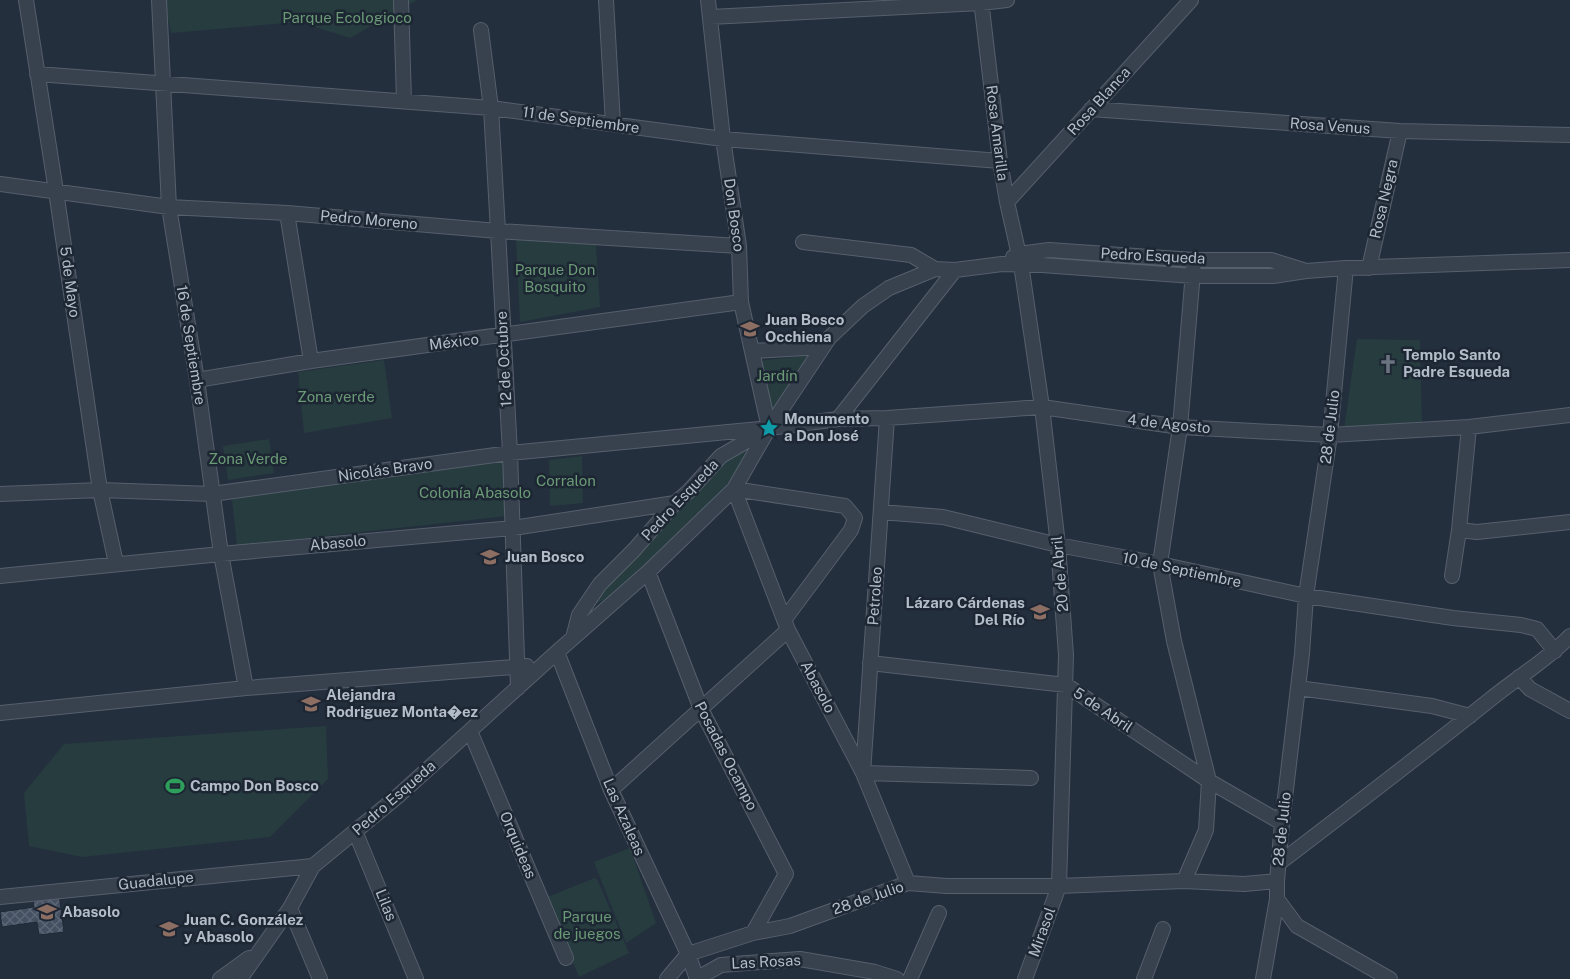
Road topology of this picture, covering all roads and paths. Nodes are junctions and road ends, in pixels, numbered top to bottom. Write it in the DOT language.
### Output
graph roads {
  1 [pos="26,0"];
  2 [pos="158,0"];
  3 [pos="401,0"];
  4 [pos="606,0"];
  5 [pos="708,0"];
  6 [pos="1007,0"];
  7 [pos="1191,0"];
  8 [pos="981,2"];
  9 [pos="710,17"];
  10 [pos="481,30"];
  11 [pos="38,74"];
  12 [pos="162,83"];
  13 [pos="404,101"];
  14 [pos="491,108"];
  15 [pos="1091,109"];
  16 [pos="613,124"];
  17 [pos="1400,131"];
  18 [pos="1570,135"];
  19 [pos="723,139"];
  20 [pos="1000,161"];
  21 [pos="0,184"];
  22 [pos="56,191"];
  23 [pos="1007,202"];
  24 [pos="169,206"];
  25 [pos="287,213"];
  26 [pos="498,231"];
  27 [pos="803,242"];
  28 [pos="739,246"];
  29 [pos="1020,259"];
  30 [pos="1194,260"];
  31 [pos="1570,260"];
  32 [pos="1346,268"];
  33 [pos="1369,268"];
  34 [pos="935,269"];
  35 [pos="955,270"];
  36 [pos="1306,271"];
  37 [pos="1193,276"];
  38 [pos="741,302"];
  39 [pos="503,336"];
  40 [pos="823,347"];
  41 [pos="752,351"];
  42 [pos="311,361"];
  43 [pos="197,380"];
  44 [pos="1042,406"];
  45 [pos="1570,414"];
  46 [pos="838,418"];
  47 [pos="887,418"];
  48 [pos="1180,427"];
  49 [pos="1470,427"];
  50 [pos="769,428"];
  51 [pos="1330,435"];
  52 [pos="510,453"];
  53 [pos="734,489"];
  54 [pos="100,490"];
  55 [pos="0,494"];
  56 [pos="212,494"];
  57 [pos="675,503"];
  58 [pos="881,512"];
  59 [pos="1570,522"];
  60 [pos="513,528"];
  61 [pos="1459,530"];
  62 [pos="1058,545"];
  63 [pos="220,554"];
  64 [pos="116,564"];
  65 [pos="1160,564"];
  66 [pos="648,572"];
  67 [pos="0,576"];
  68 [pos="1452,576"];
  69 [pos="1306,596"];
  70 [pos="786,625"];
  71 [pos="1570,636"];
  72 [pos="573,638"];
  73 [pos="1555,651"];
  74 [pos="557,652"];
  75 [pos="870,663"];
  76 [pos="543,665"];
  77 [pos="518,667"];
  78 [pos="1519,677"];
  79 [pos="1066,685"];
  80 [pos="246,688"];
  81 [pos="518,688"];
  82 [pos="1298,688"];
  83 [pos="701,709"];
  84 [pos="1570,711"];
  85 [pos="0,713"];
  86 [pos="1470,716"];
  87 [pos="470,731"];
  88 [pos="863,773"];
  89 [pos="1031,778"];
  90 [pos="1209,781"];
  91 [pos="611,790"];
  92 [pos="1282,823"];
  93 [pos="356,832"];
  94 [pos="1278,864"];
  95 [pos="313,866"];
  96 [pos="1184,880"];
  97 [pos="1277,881"];
  98 [pos="908,883"];
  99 [pos="1059,886"];
  100 [pos="0,897"];
  101 [pos="1277,899"];
  102 [pos="290,908"];
  103 [pos="939,913"];
  104 [pos="1162,929"];
  105 [pos="753,933"];
  106 [pos="258,951"];
  107 [pos="688,954"];
  108 [pos="566,958"];
  109 [pos="220,979"];
  110 [pos="240,979"];
  111 [pos="320,979"];
  112 [pos="416,979"];
  113 [pos="667,979"];
  114 [pos="697,979"];
  115 [pos="897,979"];
  116 [pos="910,979"];
  117 [pos="1025,979"];
  118 [pos="1144,979"];
  119 [pos="1264,979"];
  120 [pos="1390,979"];
  1 -- 11 [label="street, 5 de Mayo"];
  2 -- 12 [label="street, 16 de Septiembre"];
  3 -- 13 [label="street"];
  4 -- 16 [label="street"];
  5 -- 9 [label="street, Don Bosco"];
  6 -- 8 [label="street"];
  7 -- 15 [label="street, Rosa Blanca"];
  8 -- 9 [label="street"];
  8 -- 20 [label="street, Rosa Amarilla"];
  9 -- 19 [label="street, Don Bosco"];
  10 -- 14 [label="street, 12 de Octubre"];
  11 -- 12 [label="street, 11 de Septiembre"];
  11 -- 22 [label="street, 5 de Mayo"];
  12 -- 13 [label="street, 11 de Septiembre"];
  12 -- 24 [label="street, 16 de Septiembre"];
  13 -- 14 [label="street, 11 de Septiembre"];
  14 -- 16 [label="street, 11 de Septiembre"];
  14 -- 26 [label="street, 12 de Octubre"];
  15 -- 17 [label="street, Rosa Venus"];
  15 -- 23 [label="street, Rosa Blanca"];
  16 -- 19 [label="street, 11 de Septiembre"];
  17 -- 18 [label="street, Rosa Venus"];
  17 -- 33 [label="street, Rosa Negra"];
  19 -- 20 [label="street, 11 de Septiembre"];
  19 -- 28 [label="street, Don Bosco"];
  20 -- 23 [label="street, Rosa Amarilla"];
  21 -- 22 [label="street, Pedro Moreno"];
  22 -- 24 [label="street, Pedro Moreno"];
  22 -- 54 [label="street, 5 de Mayo"];
  23 -- 29 [label="street, Rosa Amarilla"];
  24 -- 25 [label="street, Pedro Moreno"];
  24 -- 43 [label="street, 16 de Septiembre"];
  25 -- 26 [label="street, Pedro Moreno"];
  25 -- 42 [label="street"];
  26 -- 28 [label="street, Pedro Moreno"];
  26 -- 39 [label="street, 12 de Octubre"];
  27 -- 34 [label="street"];
  28 -- 38 [label="street, Don Bosco"];
  29 -- 30 [label="street, Pedro Esqueda"];
  29 -- 35 [label="street, Pedro Esqueda"];
  29 -- 37 [label="street, Pedro Esqueda"];
  29 -- 44 [label="street, 20 de Abril"];
  30 -- 36 [label="street, Pedro Esqueda"];
  30 -- 37 [label="street"];
  31 -- 33 [label="street, Pedro Esqueda"];
  32 -- 33 [label="street, Pedro Esqueda"];
  32 -- 36 [label="street, Pedro Esqueda"];
  32 -- 51 [label="street, 28 de Julio"];
  34 -- 35 [label="street, Pedro Esqueda"];
  34 -- 40 [label="street, Pedro Esqueda"];
  35 -- 46 [label="street"];
  36 -- 37 [label="street, Pedro Esqueda"];
  37 -- 48 [label="street"];
  38 -- 39 [label="street, México"];
  38 -- 41 [label="street, Don Bosco"];
  39 -- 42 [label="street, México"];
  39 -- 52 [label="street, 12 de Octubre"];
  40 -- 41 [label="street"];
  40 -- 50 [label="street, Pedro Esqueda"];
  41 -- 50 [label="street, Don Bosco"];
  42 -- 43 [label="street, México"];
  43 -- 56 [label="street, 16 de Septiembre"];
  44 -- 47 [label="street, 4 de Agosto"];
  44 -- 48 [label="street, 4 de Agosto"];
  44 -- 62 [label="street, 20 de Abril"];
  45 -- 49 [label="street, 4 de Agosto"];
  46 -- 47 [label="street, 4 de Agosto"];
  46 -- 50 [label="street, 4 de Agosto"];
  47 -- 58 [label="street, Petroleo"];
  48 -- 51 [label="street, 4 de Agosto"];
  48 -- 65 [label="street"];
  49 -- 51 [label="street, 4 de Agosto"];
  49 -- 61 [label="street"];
  50 -- 52 [label="street, Nicolás Bravo"];
  50 -- 53 [label="street, Pedro Esqueda"];
  50 -- 57 [label="street, Pedro Esqueda"];
  51 -- 69 [label="street, 28 de Julio"];
  52 -- 56 [label="street, Nicolás Bravo"];
  52 -- 60 [label="street, 12 de Octubre"];
  53 -- 66 [label="street, Pedro Esqueda"];
  53 -- 70 [label="street, Abasolo"];
  53 -- 70 [label="street"];
  54 -- 55 [label="street, Nicolás Bravo"];
  54 -- 56 [label="street, Nicolás Bravo"];
  54 -- 64 [label="street, 5 de Mayo"];
  56 -- 63 [label="street, 16 de Septiembre"];
  57 -- 60 [label="street, Abasolo"];
  57 -- 72 [label="street, Pedro Esqueda"];
  58 -- 62 [label="street, 10 de Septiembre"];
  58 -- 75 [label="street, Petroleo"];
  59 -- 61 [label="street"];
  60 -- 63 [label="street, Abasolo"];
  60 -- 77 [label="street, 12 de Octubre"];
  61 -- 68 [label="street"];
  62 -- 65 [label="street, 10 de Septiembre"];
  62 -- 79 [label="street, 20 de Abril"];
  63 -- 64 [label="street, Abasolo"];
  63 -- 80 [label="street, 16 de Septiembre"];
  64 -- 67 [label="street, Abasolo"];
  65 -- 69 [label="street, 10 de Septiembre"];
  65 -- 90 [label="street"];
  66 -- 72 [label="street, Pedro Esqueda"];
  66 -- 83 [label="street, Posadas Ocampo"];
  69 -- 73 [label="street, 10 de Septiembre"];
  69 -- 82 [label="street, 28 de Julio"];
  70 -- 83 [label="street"];
  70 -- 88 [label="street, Abasolo"];
  71 -- 73 [label="street"];
  72 -- 74 [label="street, Pedro Esqueda"];
  73 -- 78 [label="street"];
  74 -- 76 [label="street, Pedro Esqueda"];
  74 -- 91 [label="street, Las Azaleas"];
  75 -- 79 [label="street, 5 de Abril"];
  75 -- 88 [label="street, Petroleo"];
  76 -- 77 [label="street"];
  76 -- 81 [label="street, Pedro Esqueda"];
  77 -- 80 [label="street"];
  77 -- 81 [label="street, 12 de Octubre"];
  78 -- 84 [label="street"];
  78 -- 86 [label="street"];
  79 -- 90 [label="street, 5 de Abril"];
  79 -- 99 [label="street, 20 de Abril"];
  80 -- 85 [label="street"];
  81 -- 87 [label="street, Pedro Esqueda"];
  82 -- 86 [label="street"];
  82 -- 92 [label="street, 28 de Julio"];
  83 -- 91 [label="street"];
  83 -- 105 [label="street, Posadas Ocampo"];
  86 -- 94 [label="street"];
  87 -- 93 [label="street, Pedro Esqueda"];
  87 -- 108 [label="street, Orquideas"];
  88 -- 89 [label="street"];
  88 -- 98 [label="street, Abasolo"];
  90 -- 92 [label="street, 5 de Abril"];
  90 -- 96 [label="street"];
  91 -- 107 [label="street, Las Azaleas"];
  92 -- 94 [label="street, 28 de Julio"];
  93 -- 95 [label="street, Pedro Esqueda"];
  93 -- 112 [label="street, Lilas"];
  94 -- 97 [label="street, 28 de Julio"];
  95 -- 100 [label="street, Guadalupe"];
  95 -- 102 [label="street, Pedro Esqueda"];
  96 -- 97 [label="street, 28 de Julio"];
  96 -- 99 [label="street, 28 de Julio"];
  97 -- 101 [label="street"];
  98 -- 99 [label="street, 28 de Julio"];
  98 -- 105 [label="street, 28 de Julio"];
  99 -- 117 [label="street, Mirasol"];
  101 -- 119 [label="street"];
  101 -- 120 [label="street"];
  102 -- 106 [label="street, Pedro Esqueda"];
  102 -- 111 [label="street"];
  103 -- 116 [label="street"];
  104 -- 118 [label="street"];
  105 -- 107 [label="street, 28 de Julio"];
  106 -- 109 [label="street"];
  106 -- 110 [label="street, Pedro Esqueda"];
  107 -- 113 [label="street"];
  107 -- 114 [label="street, Las Azaleas"];
  114 -- 115 [label="street, Las Rosas"];
}
